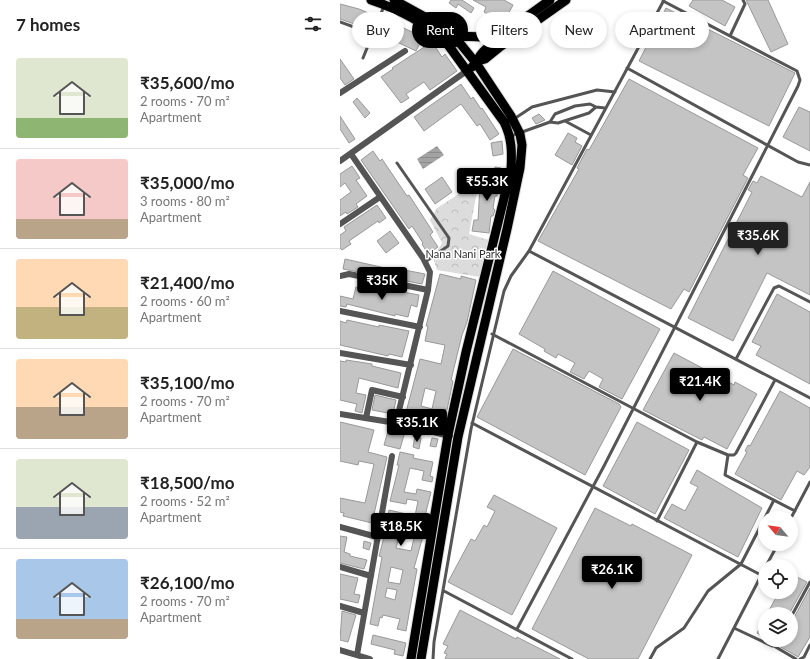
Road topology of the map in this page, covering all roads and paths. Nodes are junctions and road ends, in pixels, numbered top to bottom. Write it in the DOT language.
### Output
graph roads {
  1 [pos="371,0"];
  2 [pos="394,0"];
  3 [pos="550,0"];
  4 [pos="566,0"];
  5 [pos="663,0"];
  6 [pos="743,0"];
  7 [pos="385,5"];
  8 [pos="382,12"];
  9 [pos="416,12"];
  10 [pos="534,12"];
  11 [pos="340,22"];
  12 [pos="352,26"];
  13 [pos="730,36"];
  14 [pos="367,48"];
  15 [pos="465,48"];
  16 [pos="488,48"];
  17 [pos="405,51"];
  18 [pos="363,58"];
  19 [pos="477,62"];
  20 [pos="627,68"];
  21 [pos="468,70"];
  22 [pos="615,92"];
  23 [pos="340,93"];
  24 [pos="596,107"];
  25 [pos="605,108"];
  26 [pos="508,121"];
  27 [pos="565,121"];
  28 [pos="550,122"];
  29 [pos="520,134"];
  30 [pos="591,135"];
  31 [pos="510,136"];
  32 [pos="767,146"];
  33 [pos="351,154"];
  34 [pos="340,162"];
  35 [pos="396,163"];
  36 [pos="810,165"];
  37 [pos="380,197"];
  38 [pos="340,224"];
  39 [pos="529,252"];
  40 [pos="425,262"];
  41 [pos="340,276"];
  42 [pos="428,290"];
  43 [pos="810,302"];
  44 [pos="340,311"];
  45 [pos="420,327"];
  46 [pos="674,327"];
  47 [pos="492,334"];
  48 [pos="340,353"];
  49 [pos="736,359"];
  50 [pos="411,365"];
  51 [pos="775,380"];
  52 [pos="403,397"];
  53 [pos="810,398"];
  54 [pos="633,409"];
  55 [pos="340,414"];
  56 [pos="366,418"];
  57 [pos="396,423"];
  58 [pos="472,423"];
  59 [pos="448,435"];
  60 [pos="458,437"];
  61 [pos="697,442"];
  62 [pos="728,455"];
  63 [pos="392,456"];
  64 [pos="810,482"];
  65 [pos="593,487"];
  66 [pos="774,500"];
  67 [pos="795,511"];
  68 [pos="657,520"];
  69 [pos="340,527"];
  70 [pos="377,537"];
  71 [pos="741,564"];
  72 [pos="340,567"];
  73 [pos="758,573"];
  74 [pos="371,576"];
  75 [pos="758,581"];
  76 [pos="810,582"];
  77 [pos="444,591"];
  78 [pos="340,606"];
  79 [pos="796,607"];
  80 [pos="364,613"];
  81 [pos="734,628"];
  82 [pos="517,629"];
  83 [pos="758,639"];
  84 [pos="810,646"];
  85 [pos="776,647"];
  86 [pos="340,650"];
  87 [pos="357,655"];
  88 [pos="804,657"];
  89 [pos="370,659"];
  90 [pos="411,659"];
  91 [pos="421,659"];
  92 [pos="433,659"];
  93 [pos="572,659"];
  94 [pos="650,659"];
  95 [pos="718,659"];
  96 [pos="796,659"];
  97 [pos="800,659"];
  98 [pos="808,659"];
  1 -- 7 [label="main road"];
  2 -- 9 [label="main road"];
  3 -- 10 [label="main road"];
  4 -- 19 [label="main road"];
  5 -- 13 [label="lane"];
  5 -- 20 [label="lane"];
  6 -- 13 [label="lane"];
  7 -- 8 [label="lane"];
  7 -- 21 [label="main road"];
  11 -- 12 [label="lane"];
  13 -- 32 [label="lane"];
  14 -- 18 [label="lane"];
  15 -- 19 [label="main road"];
  16 -- 19 [label="main road"];
  17 -- 23 [label="street"];
  19 -- 21 [label="main road"];
  19 -- 26 [label="main road"];
  20 -- 22 [label="lane"];
  20 -- 32 [label="lane"];
  21 -- 26 [label="main road"];
  21 -- 33 [label="street"];
  22 -- 25 [label="lane"];
  22 -- 26 [label="lane"];
  24 -- 25 [label="lane"];
  24 -- 27 [label="lane"];
  24 -- 28 [label="lane"];
  25 -- 30 [label="lane"];
  26 -- 29 [label="main road"];
  26 -- 31 [label="main road"];
  27 -- 28 [label="lane"];
  27 -- 30 [label="lane"];
  28 -- 29 [label="lane"];
  29 -- 31 [label="lane"];
  29 -- 60 [label="main road"];
  30 -- 39 [label="lane"];
  31 -- 59 [label="main road"];
  32 -- 36 [label="lane"];
  32 -- 46 [label="lane"];
  33 -- 34 [label="street"];
  33 -- 37 [label="street"];
  35 -- 40 [label="lane"];
  37 -- 38 [label="street"];
  37 -- 40 [label="street"];
  39 -- 46 [label="lane"];
  39 -- 47 [label="lane"];
  40 -- 42 [label="street"];
  41 -- 42 [label="street"];
  42 -- 45 [label="street"];
  43 -- 49 [label="lane"];
  44 -- 45 [label="street"];
  45 -- 50 [label="street"];
  46 -- 49 [label="lane"];
  46 -- 54 [label="lane"];
  47 -- 54 [label="lane"];
  47 -- 58 [label="lane"];
  48 -- 50 [label="street"];
  49 -- 51 [label="lane"];
  50 -- 52 [label="street"];
  51 -- 53 [label="lane"];
  51 -- 62 [label="lane"];
  52 -- 56 [label="street"];
  52 -- 57 [label="street"];
  54 -- 61 [label="lane"];
  54 -- 65 [label="lane"];
  55 -- 56 [label="street"];
  56 -- 57 [label="street"];
  57 -- 59 [label="street"];
  58 -- 65 [label="lane"];
  58 -- 77 [label="lane"];
  59 -- 60 [label="street"];
  59 -- 90 [label="main road"];
  60 -- 91 [label="main road"];
  61 -- 62 [label="lane"];
  61 -- 68 [label="lane"];
  62 -- 66 [label="lane"];
  63 -- 70 [label="street"];
  64 -- 67 [label="lane"];
  65 -- 68 [label="lane"];
  65 -- 82 [label="lane"];
  66 -- 67 [label="lane"];
  66 -- 71 [label="lane"];
  68 -- 71 [label="lane"];
  69 -- 70 [label="street"];
  70 -- 74 [label="street"];
  71 -- 73 [label="lane"];
  71 -- 94 [label="lane"];
  72 -- 74 [label="street"];
  74 -- 80 [label="street"];
  75 -- 81 [label="lane"];
  76 -- 79 [label="lane"];
  77 -- 82 [label="lane"];
  77 -- 92 [label="lane"];
  78 -- 80 [label="street"];
  80 -- 87 [label="street"];
  81 -- 83 [label="lane"];
  81 -- 95 [label="lane"];
  82 -- 93 [label="lane"];
  84 -- 88 [label="lane"];
  85 -- 96 [label="lane"];
  86 -- 87 [label="street"];
  87 -- 89 [label="street"];
  88 -- 97 [label="lane"];
  88 -- 98 [label="lane"];
}
